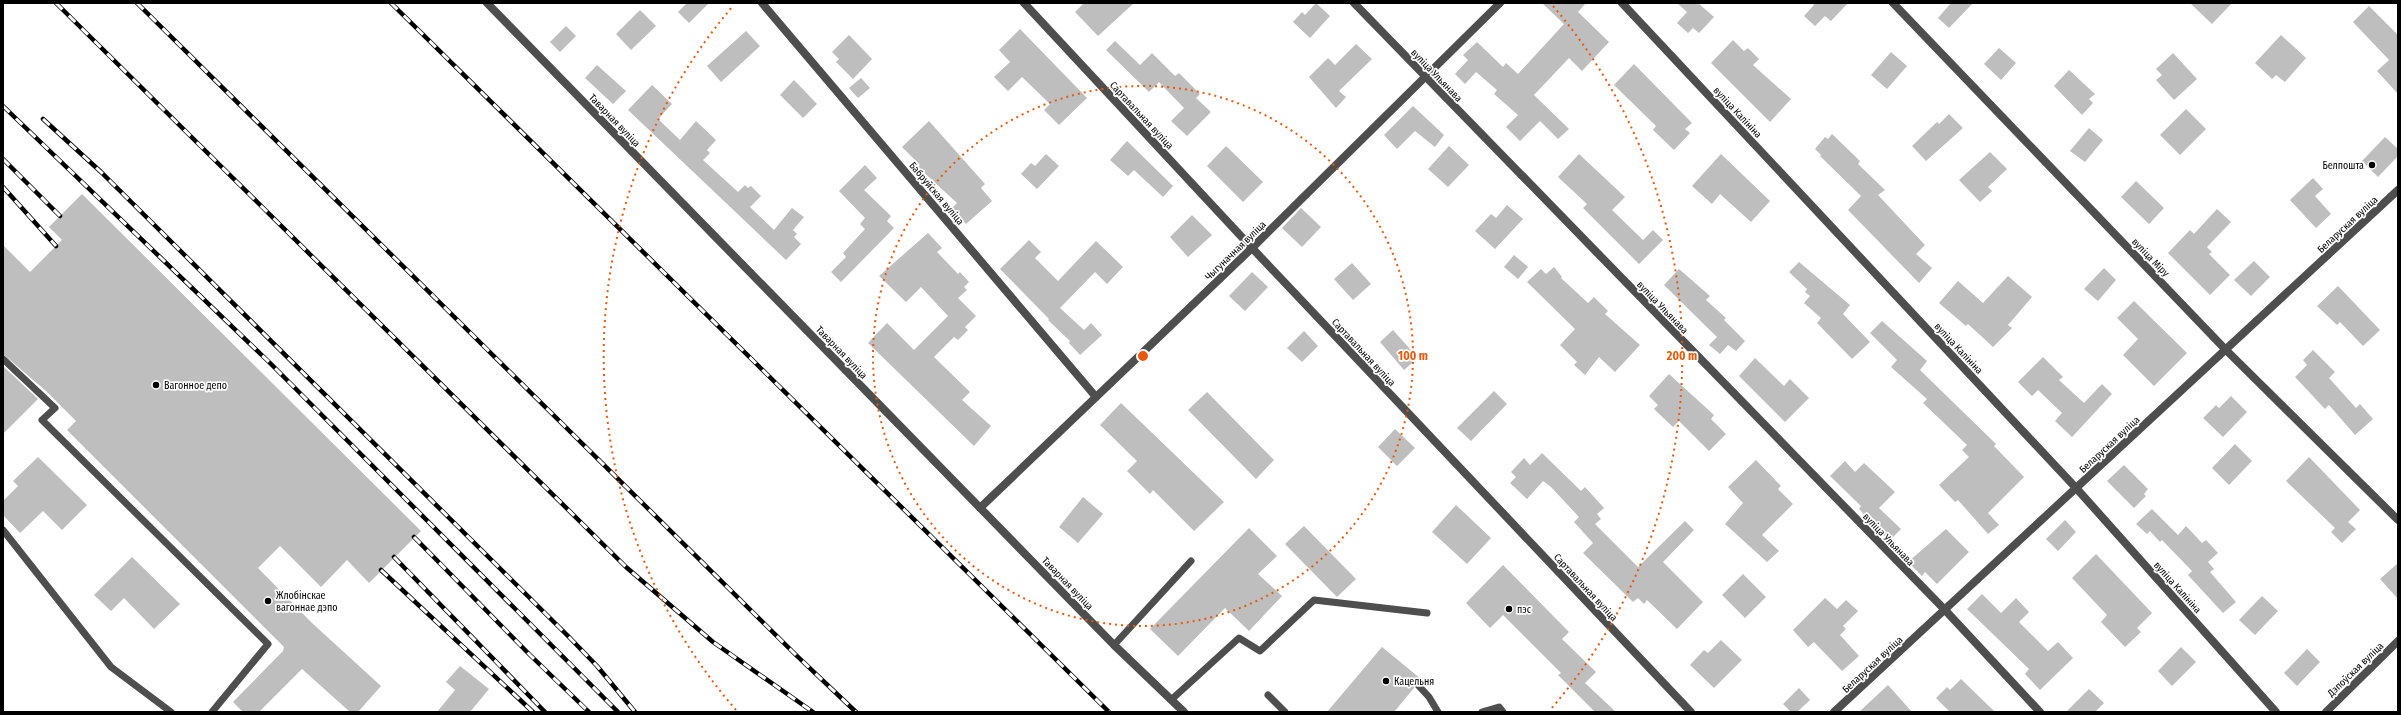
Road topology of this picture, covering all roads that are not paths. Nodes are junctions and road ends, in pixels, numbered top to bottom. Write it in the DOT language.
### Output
graph roads {
  1 [pos="487,3"];
  2 [pos="762,3"];
  3 [pos="1024,3"];
  4 [pos="1354,3"];
  5 [pos="1500,3"];
  6 [pos="1622,3"];
  7 [pos="1893,3"];
  8 [pos="1425,77"];
  9 [pos="2398,190"];
  10 [pos="1252,248"];
  11 [pos="2225,349"];
  12 [pos="3,359"];
  13 [pos="1096,397"];
  14 [pos="2077,489"];
  15 [pos="980,508"];
  16 [pos="2398,520"];
  17 [pos="3,530"];
  18 [pos="1191,561"];
  19 [pos="1945,610"];
  20 [pos="1427,613"];
  21 [pos="2398,641"];
  22 [pos="1114,645"];
  23 [pos="1417,684"];
  24 [pos="1268,695"];
  25 [pos="1171,700"];
  26 [pos="171,712"];
  27 [pos="212,712"];
  28 [pos="1184,712"];
  29 [pos="1285,712"];
  30 [pos="1438,712"];
  31 [pos="1482,712"];
  32 [pos="1503,712"];
  33 [pos="1691,712"];
  34 [pos="1834,712"];
  35 [pos="2040,712"];
  36 [pos="2276,712"];
  37 [pos="2326,712"];
  1 -- 15 [label="street, Таварная вуліца"];
  2 -- 13 [label="street, Бабруйская вуліца"];
  3 -- 10 [label="street, Сартавальная вуліца"];
  4 -- 8 [label="street, вуліца Ульянава"];
  5 -- 8 [label="street, Чыгуначная вуліца"];
  6 -- 14 [label="street, вуліца Калініна"];
  7 -- 11 [label="street, вуліца Міру"];
  8 -- 10 [label="street, Чыгуначная вуліца"];
  8 -- 19 [label="street, вуліца Ульянава"];
  9 -- 11 [label="street, Беларуская вуліца"];
  10 -- 13 [label="street, Чыгуначная вуліца"];
  10 -- 33 [label="street, Сартавальная вуліца"];
  11 -- 14 [label="street, Беларуская вуліца"];
  11 -- 16 [label="street, вуліца Міру"];
  12 -- 27 [label="lane"];
  13 -- 15 [label="street, Чыгуначная вуліца"];
  14 -- 19 [label="street, Беларуская вуліца"];
  14 -- 36 [label="street, вуліца Калініна"];
  15 -- 22 [label="street, Таварная вуліца"];
  17 -- 26 [label="lane"];
  18 -- 22 [label="lane"];
  19 -- 34 [label="street, Беларуская вуліца"];
  19 -- 35 [label="street, вуліца Ульянава"];
  20 -- 25 [label="lane"];
  21 -- 37 [label="street, Дэпоўская вуліца"];
  22 -- 25 [label="street, Таварная вуліца"];
  23 -- 30 [label="lane"];
  24 -- 29 [label="lane"];
  25 -- 28 [label="street, Таварная вуліца"];
  31 -- 32 [label="lane"];
}
